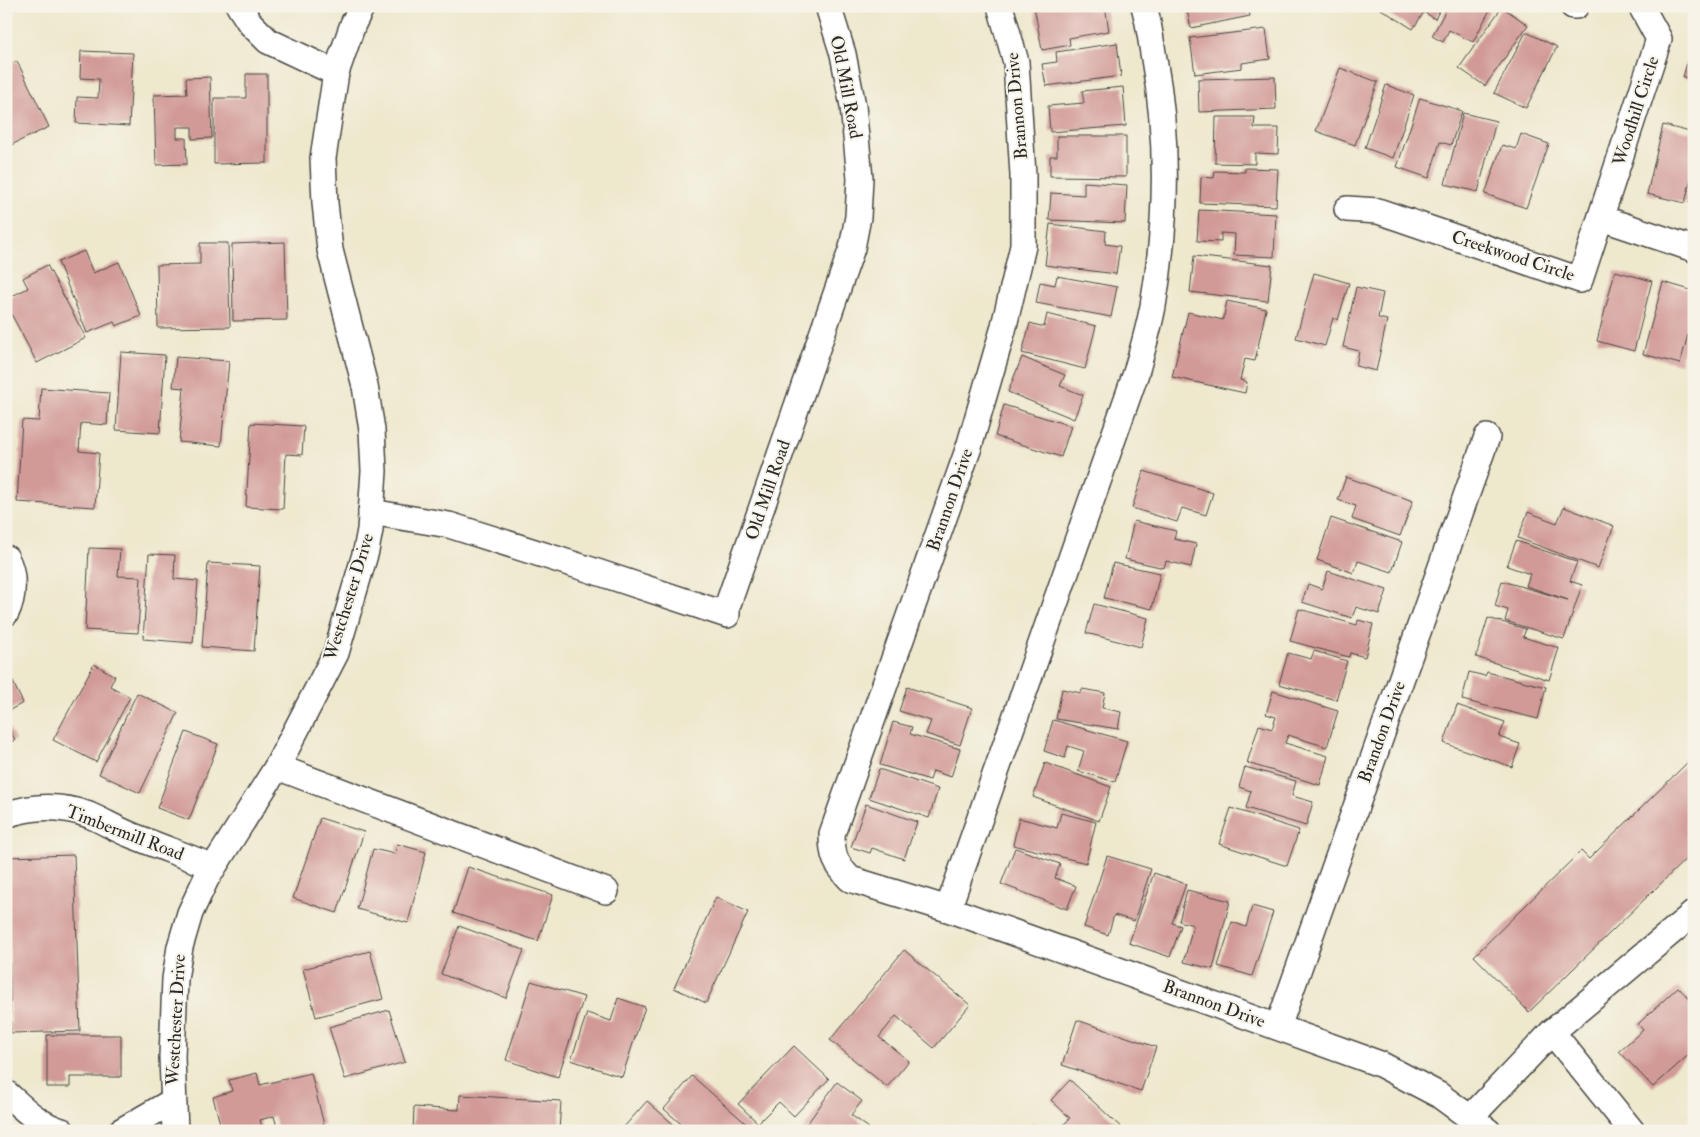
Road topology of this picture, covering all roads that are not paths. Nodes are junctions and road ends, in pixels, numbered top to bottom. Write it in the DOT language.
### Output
graph roads {
  1 [pos="239,6"];
  2 [pos="362,6"];
  3 [pos="828,6"];
  4 [pos="1000,6"];
  5 [pos="1144,6"];
  6 [pos="1641,6"];
  7 [pos="336,72"];
  8 [pos="1348,209"];
  9 [pos="1601,218"];
  10 [pos="1694,249"];
  11 [pos="1487,437"];
  12 [pos="371,512"];
  13 [pos="6,558"];
  14 [pos="6,613"];
  15 [pos="277,768"];
  16 [pos="6,815"];
  17 [pos="213,867"];
  18 [pos="606,891"];
  19 [pos="948,909"];
  20 [pos="1694,913"];
  21 [pos="1278,1027"];
  22 [pos="1552,1032"];
  23 [pos="6,1093"];
  24 [pos="173,1101"];
  25 [pos="1480,1124"];
  26 [pos="62,1131"];
  27 [pos="121,1131"];
  28 [pos="175,1131"];
  29 [pos="1632,1131"];
  1 -- 7 [label="street"];
  2 -- 7 [label="street, Westchester Drive"];
  3 -- 12 [label="street, Old Mill Road"];
  4 -- 19 [label="street, Brannon Drive"];
  5 -- 19 [label="street"];
  6 -- 9 [label="street, Woodhill Circle"];
  7 -- 12 [label="street, Westchester Drive"];
  8 -- 9 [label="street, Creekwood Circle"];
  9 -- 10 [label="street"];
  11 -- 21 [label="street, Brandon Drive"];
  12 -- 15 [label="street, Westchester Drive"];
  13 -- 14 [label="street"];
  15 -- 17 [label="street, Westchester Drive"];
  15 -- 18 [label="street"];
  16 -- 17 [label="street, Timbermill Road"];
  17 -- 24 [label="street, Westchester Drive"];
  19 -- 21 [label="street, Brannon Drive"];
  20 -- 22 [label="street, Brannon Drive"];
  21 -- 25 [label="street, Brannon Drive"];
  22 -- 25 [label="street, Brannon Drive"];
  22 -- 29 [label="street"];
  23 -- 26 [label="street"];
  24 -- 27 [label="street"];
  24 -- 28 [label="street, Westchester Drive"];
}
